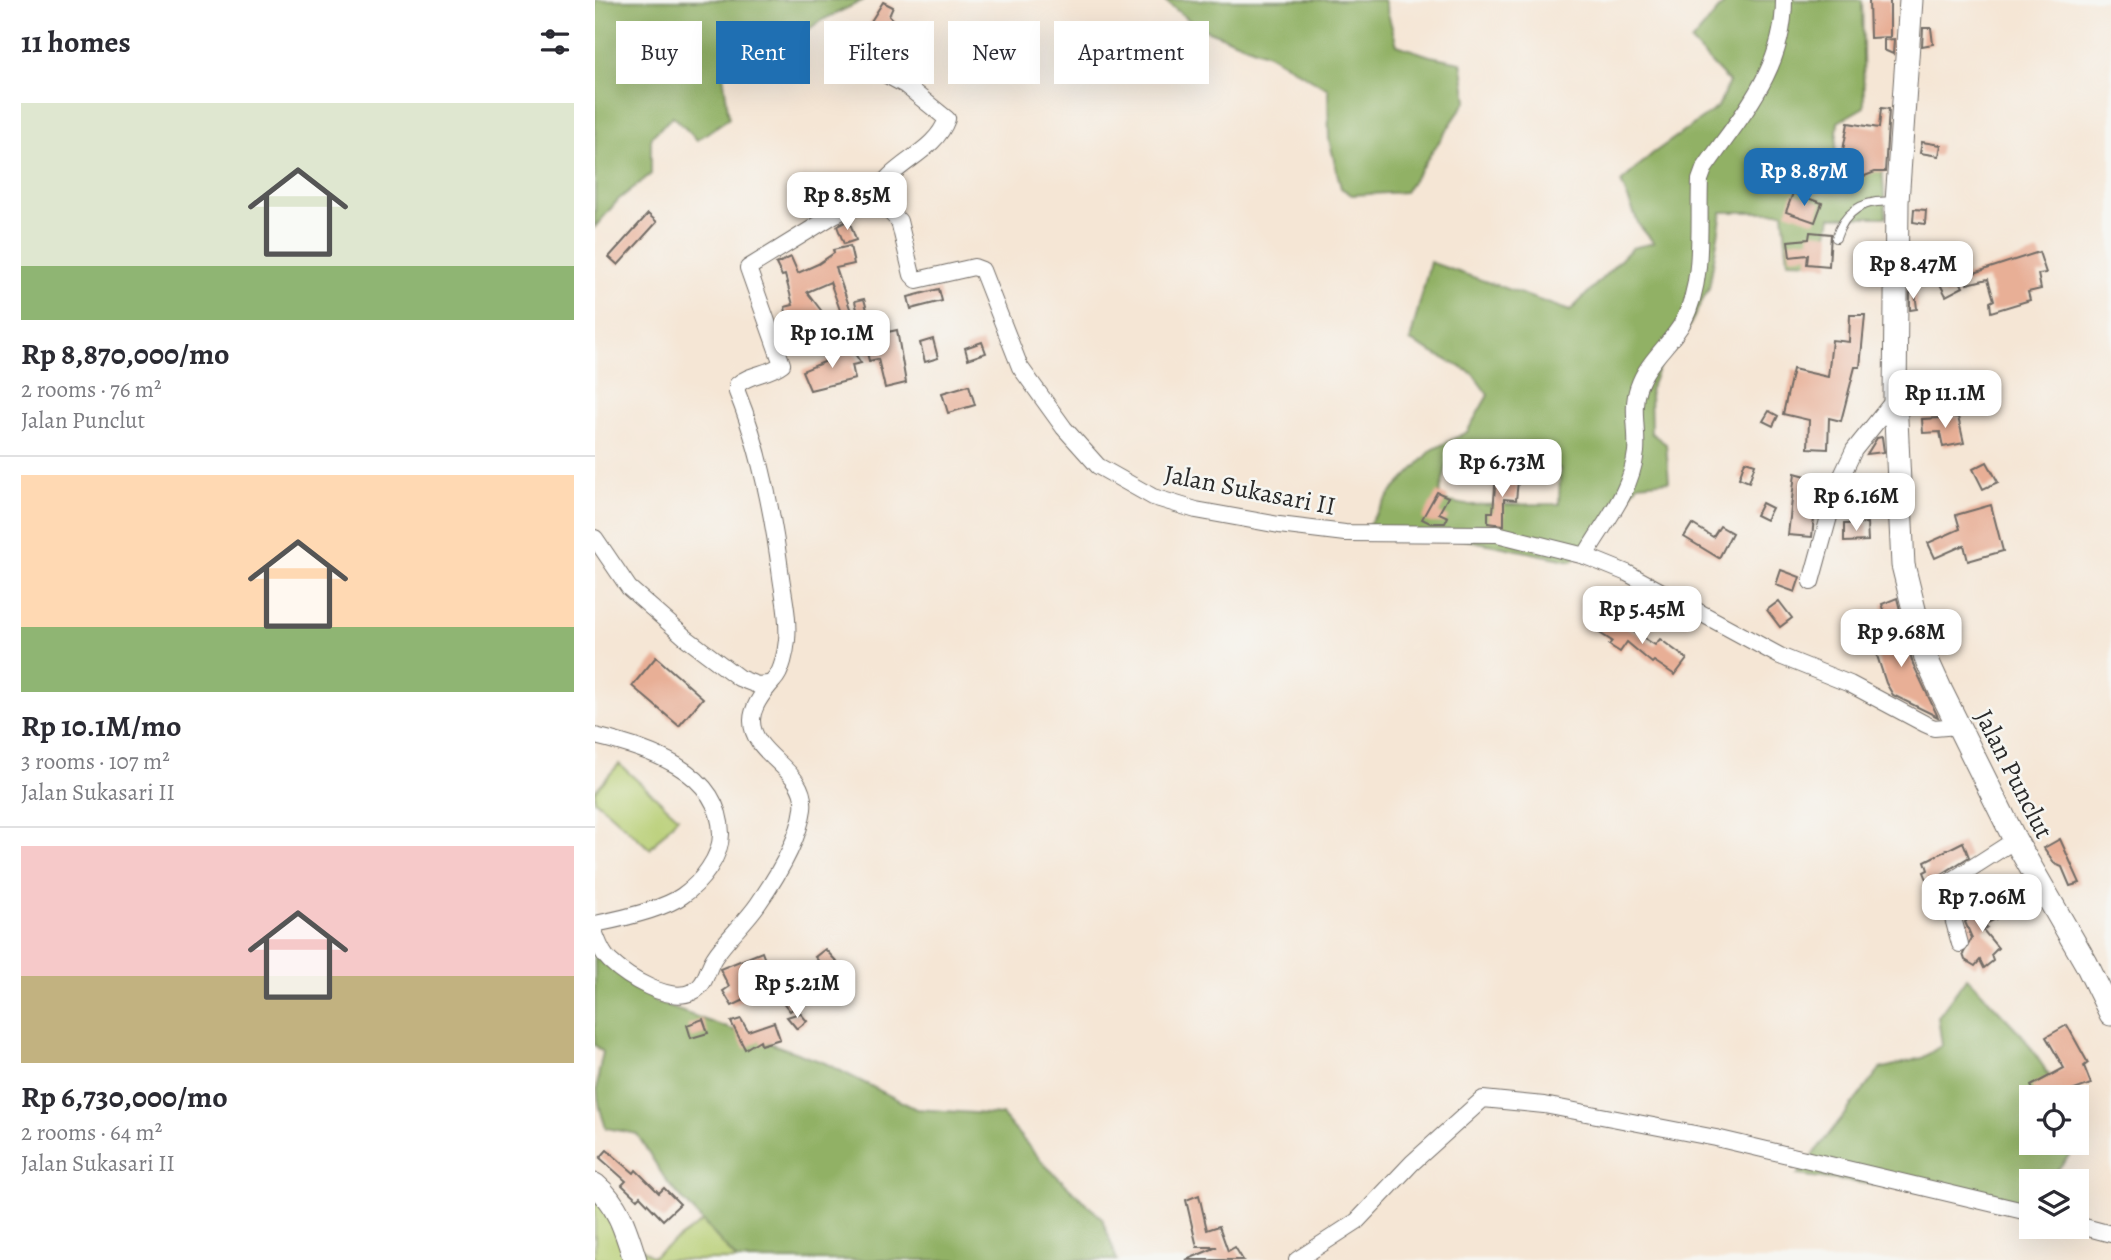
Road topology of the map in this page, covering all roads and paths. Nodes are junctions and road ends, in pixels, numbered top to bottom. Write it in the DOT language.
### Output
graph roads {
  1 [pos="1784,0"];
  2 [pos="1911,0"];
  3 [pos="903,84"];
  4 [pos="876,197"];
  5 [pos="1897,202"];
  6 [pos="1836,238"];
  7 [pos="1895,399"];
  8 [pos="595,538"];
  9 [pos="1585,556"];
  10 [pos="1811,582"];
  11 [pos="768,684"];
  12 [pos="1958,726"];
  13 [pos="595,736"];
  14 [pos="2015,840"];
  15 [pos="595,924"];
  16 [pos="595,934"];
  17 [pos="1960,944"];
  18 [pos="2111,1014"];
  19 [pos="595,1185"];
  20 [pos="2019,1210"];
  21 [pos="2089,1228"];
  22 [pos="2111,1234"];
  23 [pos="635,1260"];
  24 [pos="1297,1260"];
  1 -- 9 [label="street"];
  2 -- 5 [label="main road, Jalan Punclut"];
  3 -- 4 [label="street"];
  4 -- 9 [label="street, Jalan Sukasari II"];
  4 -- 11 [label="street"];
  5 -- 6 [label="lane"];
  5 -- 7 [label="main road, Jalan Punclut"];
  7 -- 10 [label="street"];
  7 -- 12 [label="main road, Jalan Punclut"];
  8 -- 11 [label="street"];
  9 -- 12 [label="street, Jalan Sukasari II"];
  11 -- 16 [label="street"];
  12 -- 14 [label="main road, Jalan Punclut"];
  13 -- 15 [label="street"];
  14 -- 17 [label="street"];
  14 -- 18 [label="main road, Jalan Punclut"];
  19 -- 23 [label="main road"];
  20 -- 24 [label="street"];
  21 -- 22 [label="street"];
}
